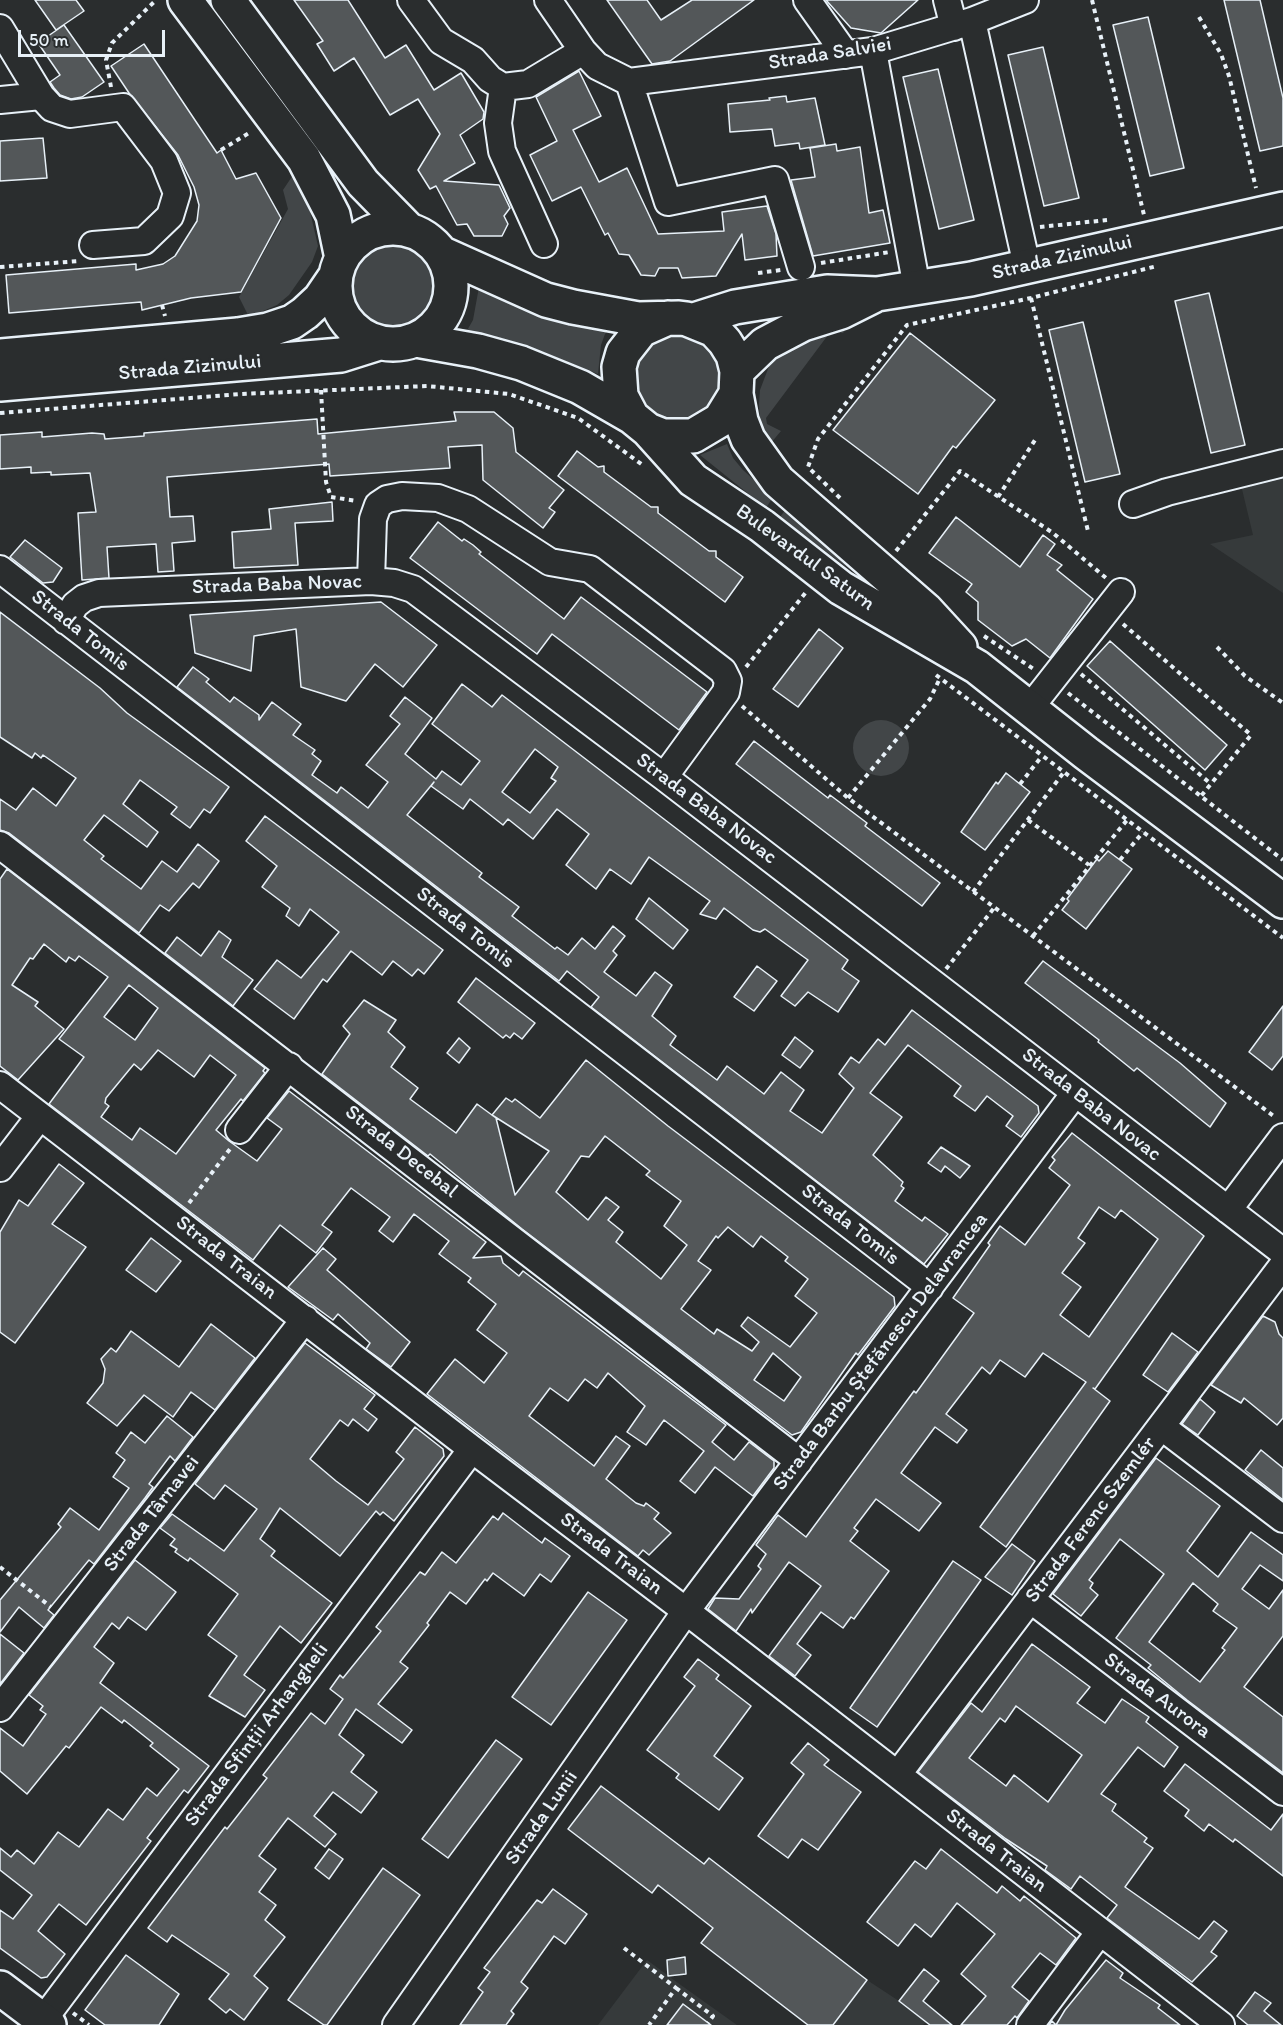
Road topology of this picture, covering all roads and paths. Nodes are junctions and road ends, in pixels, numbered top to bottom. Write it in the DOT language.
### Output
graph roads {
  1 [pos="156,0"];
  2 [pos="185,0"];
  3 [pos="228,0"];
  4 [pos="411,0"];
  5 [pos="548,0"];
  6 [pos="807,0"];
  7 [pos="947,0"];
  8 [pos="1025,0"];
  9 [pos="1092,0"];
  10 [pos="1199,17"];
  11 [pos="963,24"];
  12 [pos="0,28"];
  13 [pos="583,51"];
  14 [pos="873,51"];
  15 [pos="846,55"];
  16 [pos="629,82"];
  17 [pos="503,87"];
  18 [pos="41,96"];
  19 [pos="0,100"];
  20 [pos="123,107"];
  21 [pos="249,133"];
  22 [pos="221,150"];
  23 [pos="1251,203"];
  24 [pos="1283,207"];
  25 [pos="1144,215"];
  26 [pos="1283,216"];
  27 [pos="409,230"];
  28 [pos="544,244"];
  29 [pos="910,247"];
  30 [pos="87,253"];
  31 [pos="441,253"];
  32 [pos="1167,263"];
  33 [pos="0,267"];
  34 [pos="338,267"];
  35 [pos="801,267"];
  36 [pos="758,273"];
  37 [pos="1029,282"];
  38 [pos="917,288"];
  39 [pos="877,294"];
  40 [pos="681,319"];
  41 [pos="416,340"];
  42 [pos="379,343"];
  43 [pos="0,356"];
  44 [pos="736,383"];
  45 [pos="0,384"];
  46 [pos="321,390"];
  47 [pos="509,394"];
  48 [pos="0,413"];
  49 [pos="640,423"];
  50 [pos="1037,437"];
  51 [pos="1283,463"];
  52 [pos="998,496"];
  53 [pos="1133,504"];
  54 [pos="378,505"];
  55 [pos="848,506"];
  56 [pos="1088,531"];
  57 [pos="888,544"];
  58 [pos="895,552"];
  59 [pos="903,559"];
  60 [pos="0,569"];
  61 [pos="371,581"];
  62 [pos="810,587"];
  63 [pos="1114,601"];
  64 [pos="66,621"];
  65 [pos="981,634"];
  66 [pos="1217,647"];
  67 [pos="977,667"];
  68 [pos="1058,670"];
  69 [pos="940,678"];
  70 [pos="726,692"];
  71 [pos="1283,703"];
  72 [pos="1029,709"];
  73 [pos="1042,756"];
  74 [pos="1064,772"];
  75 [pos="664,777"];
  76 [pos="1020,784"];
  77 [pos="1211,784"];
  78 [pos="1201,796"];
  79 [pos="848,798"];
  80 [pos="1028,820"];
  81 [pos="1127,820"];
  82 [pos="1143,832"];
  83 [pos="0,845"];
  84 [pos="1120,860"];
  85 [pos="1283,860"];
  86 [pos="1089,864"];
  87 [pos="973,892"];
  88 [pos="1283,901"];
  89 [pos="994,908"];
  90 [pos="1033,936"];
  91 [pos="934,984"];
  92 [pos="289,1066"];
  93 [pos="0,1085"];
  94 [pos="1075,1093"];
  95 [pos="40,1116"];
  96 [pos="1283,1122"];
  97 [pos="239,1130"];
  98 [pos="1283,1137"];
  99 [pos="0,1168"];
  100 [pos="1228,1210"];
  101 [pos="176,1220"];
  102 [pos="1283,1252"];
  103 [pos="1283,1266"];
  104 [pos="930,1287"];
  105 [pos="305,1319"];
  106 [pos="1162,1427"];
  107 [pos="472,1449"];
  108 [pos="799,1461"];
  109 [pos="1283,1519"];
  110 [pos="0,1567"];
  111 [pos="1030,1599"];
  112 [pos="686,1611"];
  113 [pos="69,1621"];
  114 [pos="0,1708"];
  115 [pos="898,1774"];
  116 [pos="1283,1792"];
  117 [pos="1099,1933"];
  118 [pos="624,1948"];
  119 [pos="0,1988"];
  120 [pos="676,1988"];
  121 [pos="46,2023"];
  122 [pos="708,2023"];
  123 [pos="396,2025"];
  124 [pos="649,2025"];
  125 [pos="1030,2025"];
  126 [pos="1221,2025"];
  1 -- 20 [label="path"];
  2 -- 34 [label="main road"];
  3 -- 27 [label="main road"];
  4 -- 17 [label="street"];
  5 -- 13 [label="street"];
  6 -- 15 [label="street"];
  7 -- 11 [label="street"];
  8 -- 11 [label="street, Strada Salviei"];
  9 -- 25 [label="path"];
  10 -- 23 [label="path"];
  11 -- 14 [label="street, Strada Salviei"];
  11 -- 37 [label="street"];
  12 -- 18 [label="street"];
  13 -- 16 [label="street"];
  13 -- 17 [label="street"];
  14 -- 15 [label="street, Strada Salviei"];
  14 -- 29 [label="street"];
  15 -- 16 [label="street, Strada Salviei"];
  16 -- 35 [label="street"];
  17 -- 28 [label="street"];
  18 -- 19 [label="street"];
  18 -- 20 [label="street"];
  20 -- 30 [label="street"];
  21 -- 22 [label="path"];
  23 -- 24 [label="main road, Strada Zizinului"];
  23 -- 26 [label="street, Strada Zizinului"];
  23 -- 37 [label="main road, Strada Zizinului"];
  27 -- 31 [label="main road"];
  27 -- 34 [label="main road"];
  29 -- 35 [label="path"];
  29 -- 38 [label="street"];
  30 -- 33 [label="path"];
  31 -- 40 [label="main road"];
  31 -- 41 [label="main road"];
  32 -- 37 [label="path"];
  34 -- 42 [label="main road"];
  34 -- 43 [label="main road, Strada Zizinului"];
  35 -- 36 [label="path"];
  37 -- 38 [label="main road, Strada Zizinului"];
  37 -- 55 [label="path"];
  37 -- 56 [label="path"];
  38 -- 39 [label="main road, Strada Zizinului"];
  39 -- 40 [label="main road, Strada Zizinului"];
  39 -- 44 [label="main road, Strada Zizinului"];
  40 -- 44 [label="main road"];
  40 -- 49 [label="main road"];
  41 -- 42 [label="main road"];
  41 -- 49 [label="main road"];
  42 -- 45 [label="main road, Strada Zizinului"];
  44 -- 49 [label="main road"];
  44 -- 67 [label="main road, Bulevardul Saturn"];
  46 -- 47 [label="path"];
  46 -- 48 [label="path"];
  46 -- 54 [label="path"];
  49 -- 67 [label="main road, Bulevardul Saturn"];
  50 -- 52 [label="path"];
  51 -- 53 [label="street"];
  52 -- 58 [label="path"];
  52 -- 63 [label="path"];
  54 -- 61 [label="street"];
  54 -- 70 [label="street"];
  57 -- 58 [label="path"];
  58 -- 59 [label="path"];
  60 -- 64 [label="street, Strada Tomis"];
  61 -- 64 [label="street, Strada Baba Novac"];
  61 -- 75 [label="street, Strada Baba Novac"];
  62 -- 70 [label="path"];
  63 -- 68 [label="street"];
  63 -- 77 [label="path"];
  64 -- 104 [label="street, Strada Tomis"];
  65 -- 68 [label="path"];
  66 -- 71 [label="path"];
  67 -- 72 [label="main road, Bulevardul Saturn"];
  68 -- 72 [label="street"];
  68 -- 77 [label="path"];
  68 -- 78 [label="path"];
  69 -- 79 [label="path"];
  70 -- 75 [label="street"];
  70 -- 79 [label="path"];
  72 -- 88 [label="main road, Bulevardul Saturn"];
  73 -- 76 [label="path"];
  74 -- 80 [label="path"];
  75 -- 91 [label="street, Strada Baba Novac"];
  77 -- 78 [label="path"];
  78 -- 85 [label="path"];
  79 -- 87 [label="path"];
  80 -- 86 [label="path"];
  80 -- 87 [label="path"];
  81 -- 86 [label="path"];
  82 -- 84 [label="path"];
  83 -- 92 [label="street, Strada Decebal"];
  86 -- 90 [label="path"];
  87 -- 89 [label="path"];
  89 -- 90 [label="path"];
  89 -- 91 [label="path"];
  90 -- 96 [label="path"];
  91 -- 94 [label="street, Strada Baba Novac"];
  92 -- 97 [label="street"];
  92 -- 108 [label="street, Strada Decebal"];
  93 -- 95 [label="street, Strada Traian"];
  94 -- 100 [label="street, Strada Baba Novac"];
  94 -- 104 [label="street, Strada Barbu Ștefănescu Delavrancea"];
  95 -- 99 [label="street"];
  95 -- 101 [label="street, Strada Traian"];
  97 -- 101 [label="path"];
  98 -- 100 [label="street"];
  100 -- 102 [label="street, Strada Baba Novac"];
  101 -- 105 [label="street, Strada Traian"];
  103 -- 106 [label="street, Strada Ferenc Szemlér"];
  104 -- 108 [label="street, Strada Barbu Ștefănescu Delavrancea"];
  105 -- 107 [label="street, Strada Traian"];
  105 -- 113 [label="street, Strada Târnavei"];
  106 -- 109 [label="street"];
  106 -- 111 [label="street, Strada Ferenc Szemlér"];
  107 -- 112 [label="street, Strada Traian"];
  107 -- 121 [label="street, Strada Sfinții Arhangheli"];
  108 -- 112 [label="street, Strada Barbu Ștefănescu Delavrancea"];
  110 -- 113 [label="path"];
  111 -- 115 [label="street, Strada Ferenc Szemlér"];
  111 -- 116 [label="street, Strada Aurora"];
  112 -- 115 [label="street, Strada Traian"];
  112 -- 123 [label="street, Strada Lunii"];
  113 -- 114 [label="street, Strada Târnavei"];
  115 -- 117 [label="street, Strada Traian"];
  117 -- 125 [label="street"];
  117 -- 126 [label="street, Strada Traian"];
  118 -- 120 [label="path"];
  119 -- 121 [label="main road"];
  120 -- 122 [label="path"];
  120 -- 124 [label="path"];
}
